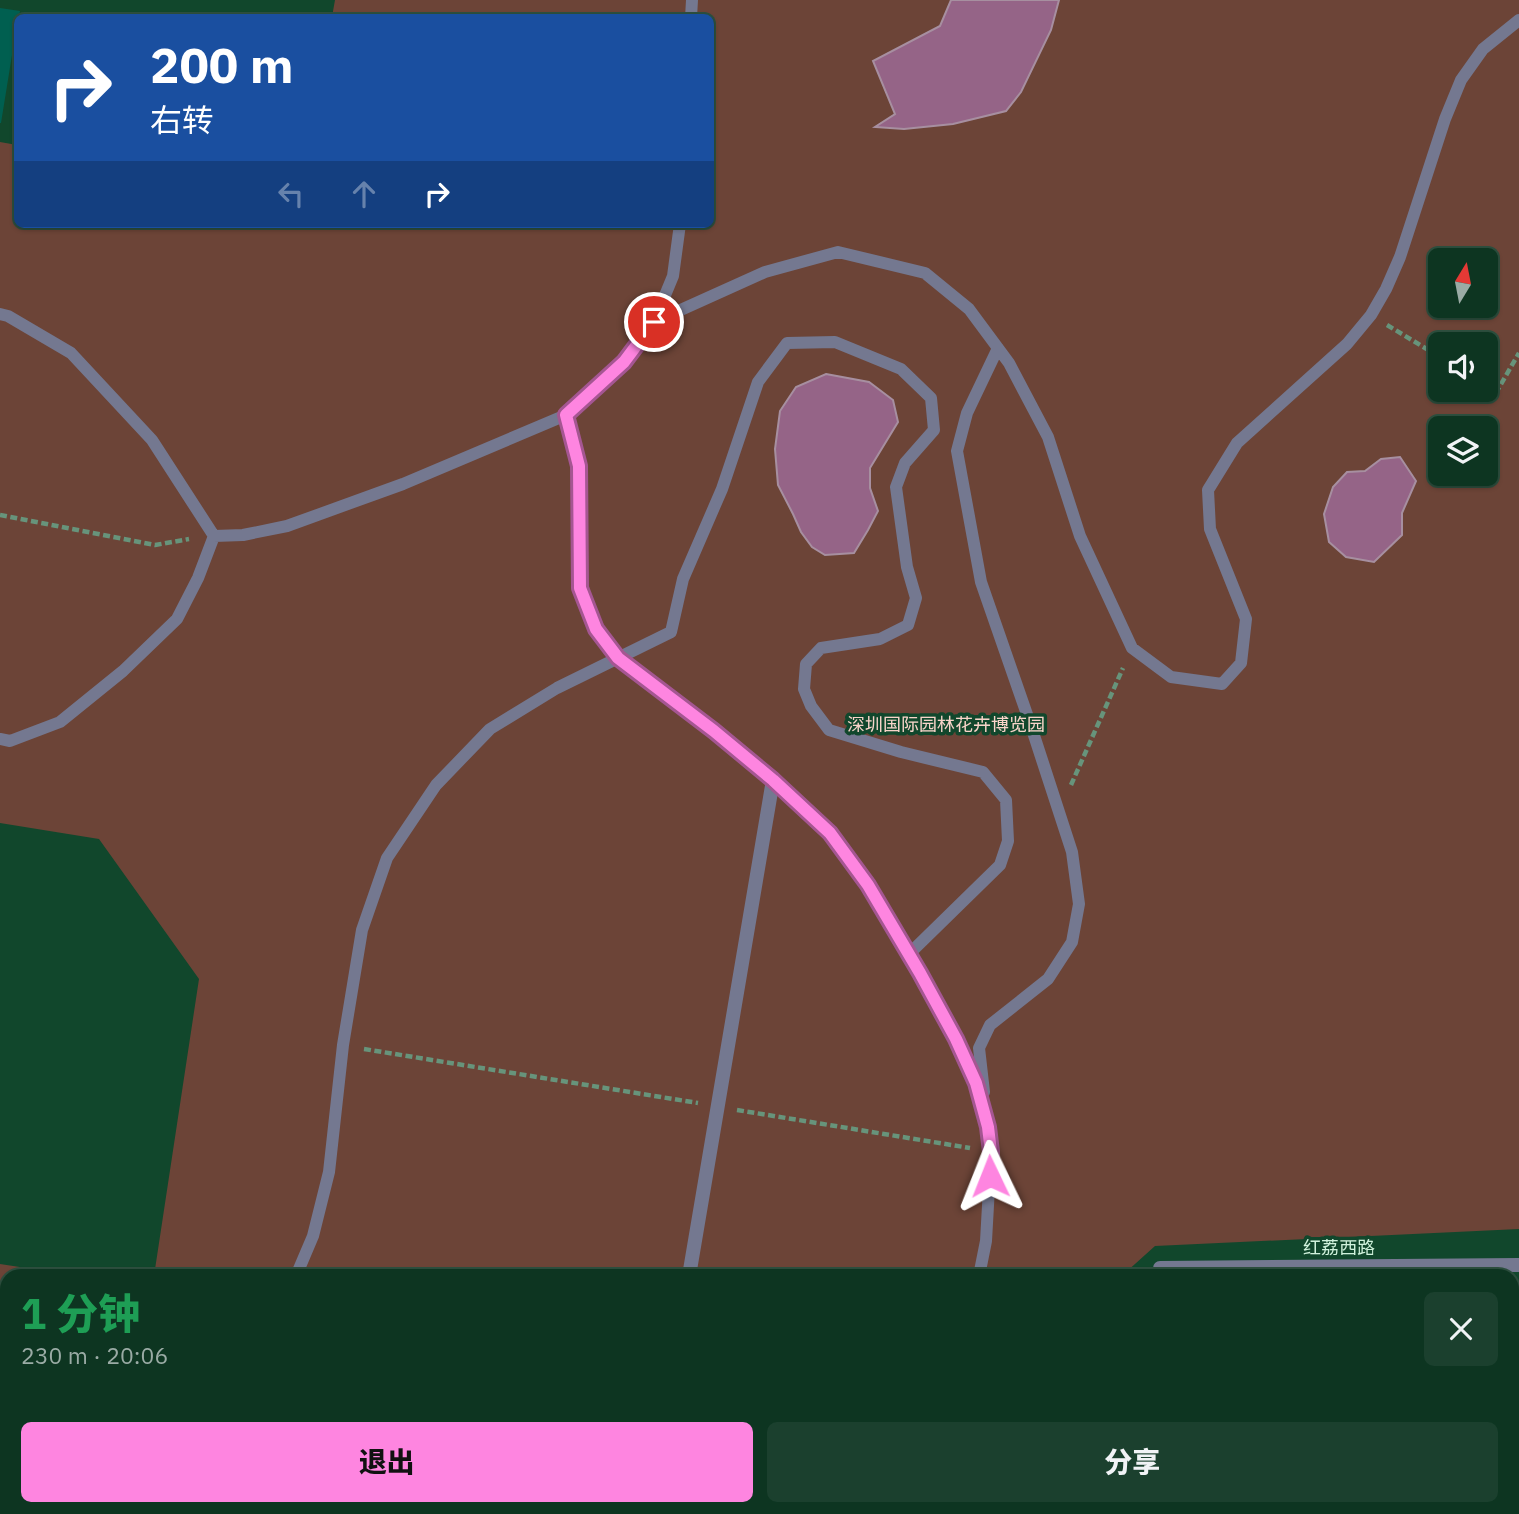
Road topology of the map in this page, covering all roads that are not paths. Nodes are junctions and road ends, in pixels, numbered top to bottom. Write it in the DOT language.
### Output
graph roads {
  1 [pos="1519,20"];
  2 [pos="679,228"];
  3 [pos="0,314"];
  4 [pos="654,322"];
  5 [pos="998,348"];
  6 [pos="566,415"];
  7 [pos="214,536"];
  8 [pos="618,658"];
  9 [pos="0,739"];
  10 [pos="773,780"];
  11 [pos="909,954"];
  12 [pos="988,1127"];
  13 [pos="1519,1265"];
  14 [pos="299,1269"];
  15 [pos="690,1269"];
  16 [pos="980,1269"];
  17 [pos="1314,1269"];
  1 -- 5 [label="lane"];
  2 -- 4 [label="lane"];
  3 -- 7 [label="lane"];
  4 -- 5 [label="lane"];
  4 -- 6 [label="lane"];
  5 -- 12 [label="lane"];
  6 -- 7 [label="lane"];
  6 -- 8 [label="lane"];
  7 -- 9 [label="lane"];
  8 -- 10 [label="lane"];
  8 -- 11 [label="lane"];
  8 -- 14 [label="lane"];
  10 -- 11 [label="lane"];
  10 -- 15 [label="street"];
  11 -- 12 [label="lane"];
  12 -- 16 [label="lane"];
  13 -- 17 [label="street, 红荔西路"];
}
